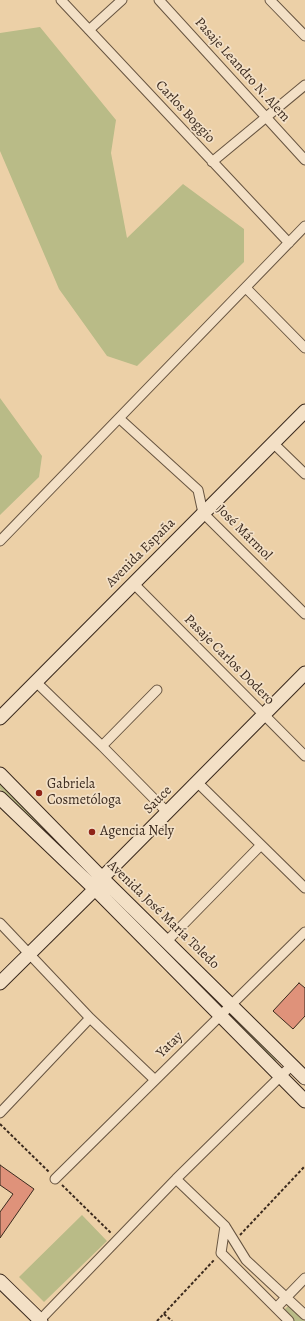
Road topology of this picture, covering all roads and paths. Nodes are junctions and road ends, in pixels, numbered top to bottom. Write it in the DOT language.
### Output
graph roads {
  1 [pos="61,0"];
  2 [pos="122,0"];
  3 [pos="159,0"];
  4 [pos="270,0"];
  5 [pos="89,30"];
  6 [pos="305,36"];
  7 [pos="305,85"];
  8 [pos="265,117"];
  9 [pos="305,160"];
  10 [pos="212,162"];
  11 [pos="305,226"];
  12 [pos="289,243"];
  13 [pos="246,288"];
  14 [pos="305,348"];
  15 [pos="305,411"];
  16 [pos="120,419"];
  17 [pos="273,443"];
  18 [pos="305,474"];
  19 [pos="203,513"];
  20 [pos="0,541"];
  21 [pos="133,583"];
  22 [pos="305,614"];
  23 [pos="305,674"];
  24 [pos="36,681"];
  25 [pos="157,690"];
  26 [pos="264,715"];
  27 [pos="0,718"];
  28 [pos="102,746"];
  29 [pos="305,756"];
  30 [pos="0,774"];
  31 [pos="197,782"];
  32 [pos="0,798"];
  33 [pos="167,812"];
  34 [pos="261,845"];
  35 [pos="98,884"];
  36 [pos="305,888"];
  37 [pos="0,923"];
  38 [pos="305,932"];
  39 [pos="167,941"];
  40 [pos="29,954"];
  41 [pos="0,983"];
  42 [pos="231,1005"];
  43 [pos="220,1016"];
  44 [pos="90,1018"];
  45 [pos="292,1065"];
  46 [pos="280,1076"];
  47 [pos="305,1078"];
  48 [pos="155,1080"];
  49 [pos="305,1101"];
  50 [pos="0,1112"];
  51 [pos="55,1178"];
  52 [pos="176,1179"];
  53 [pos="225,1226"];
  54 [pos="305,1278"];
  55 [pos="0,1281"];
  56 [pos="287,1298"];
  57 [pos="276,1308"];
  58 [pos="164,1314"];
  59 [pos="305,1315"];
  60 [pos="40,1321"];
  61 [pos="172,1321"];
  62 [pos="289,1321"];
  1 -- 5 [label="street, Carlos Boggio"];
  2 -- 5 [label="street"];
  3 -- 8 [label="street, Pasaje Leandro N. Alem"];
  4 -- 6 [label="street"];
  5 -- 10 [label="street, Carlos Boggio"];
  7 -- 8 [label="street"];
  8 -- 9 [label="street, Pasaje Leandro N. Alem"];
  8 -- 10 [label="street"];
  10 -- 12 [label="street, Carlos Boggio"];
  11 -- 12 [label="street"];
  12 -- 13 [label="street"];
  13 -- 14 [label="street"];
  13 -- 16 [label="street"];
  15 -- 17 [label="main road, Avenida España"];
  16 -- 19 [label="street, José Mármol"];
  16 -- 20 [label="street"];
  17 -- 18 [label="street"];
  17 -- 19 [label="main road, Avenida España"];
  19 -- 21 [label="main road, Avenida España"];
  19 -- 22 [label="street, José Mármol"];
  21 -- 24 [label="main road, Avenida España"];
  21 -- 26 [label="street, Pasaje Carlos Dodero"];
  23 -- 26 [label="main road, Sauce"];
  24 -- 27 [label="main road, Avenida España"];
  24 -- 28 [label="street"];
  25 -- 28 [label="street"];
  26 -- 29 [label="street, Pasaje Carlos Dodero"];
  26 -- 31 [label="main road, Sauce"];
  28 -- 33 [label="street"];
  30 -- 35 [label="main road, Avenida José María Toledo"];
  31 -- 33 [label="main road, Sauce"];
  31 -- 34 [label="street"];
  32 -- 35 [label="main road, Avenida José María Toledo"];
  33 -- 35 [label="main road, Sauce"];
  34 -- 36 [label="street"];
  34 -- 39 [label="street"];
  35 -- 39 [label="main road, Avenida José María Toledo"];
  35 -- 40 [label="main road, Sauce"];
  35 -- 43 [label="main road, Avenida José María Toledo"];
  37 -- 40 [label="street"];
  38 -- 42 [label="street, Yatay"];
  39 -- 42 [label="main road, Avenida José María Toledo"];
  40 -- 41 [label="main road, Sauce"];
  40 -- 44 [label="street"];
  42 -- 43 [label="street, Yatay"];
  42 -- 45 [label="main road, Avenida José María Toledo"];
  43 -- 46 [label="main road, Avenida José María Toledo"];
  43 -- 48 [label="street, Yatay"];
  44 -- 48 [label="street"];
  44 -- 50 [label="street"];
  45 -- 46 [label="street"];
  45 -- 47 [label="main road, Avenida José María Toledo"];
  46 -- 49 [label="main road, Avenida José María Toledo"];
  46 -- 52 [label="street"];
  48 -- 51 [label="street, Yatay"];
  52 -- 53 [label="street"];
  52 -- 60 [label="street"];
  53 -- 56 [label="street"];
  53 -- 57 [label="street"];
  54 -- 56 [label="street"];
  55 -- 60 [label="main road"];
  56 -- 57 [label="street"];
  56 -- 59 [label="street"];
  57 -- 62 [label="street"];
  58 -- 61 [label="path"];
}
